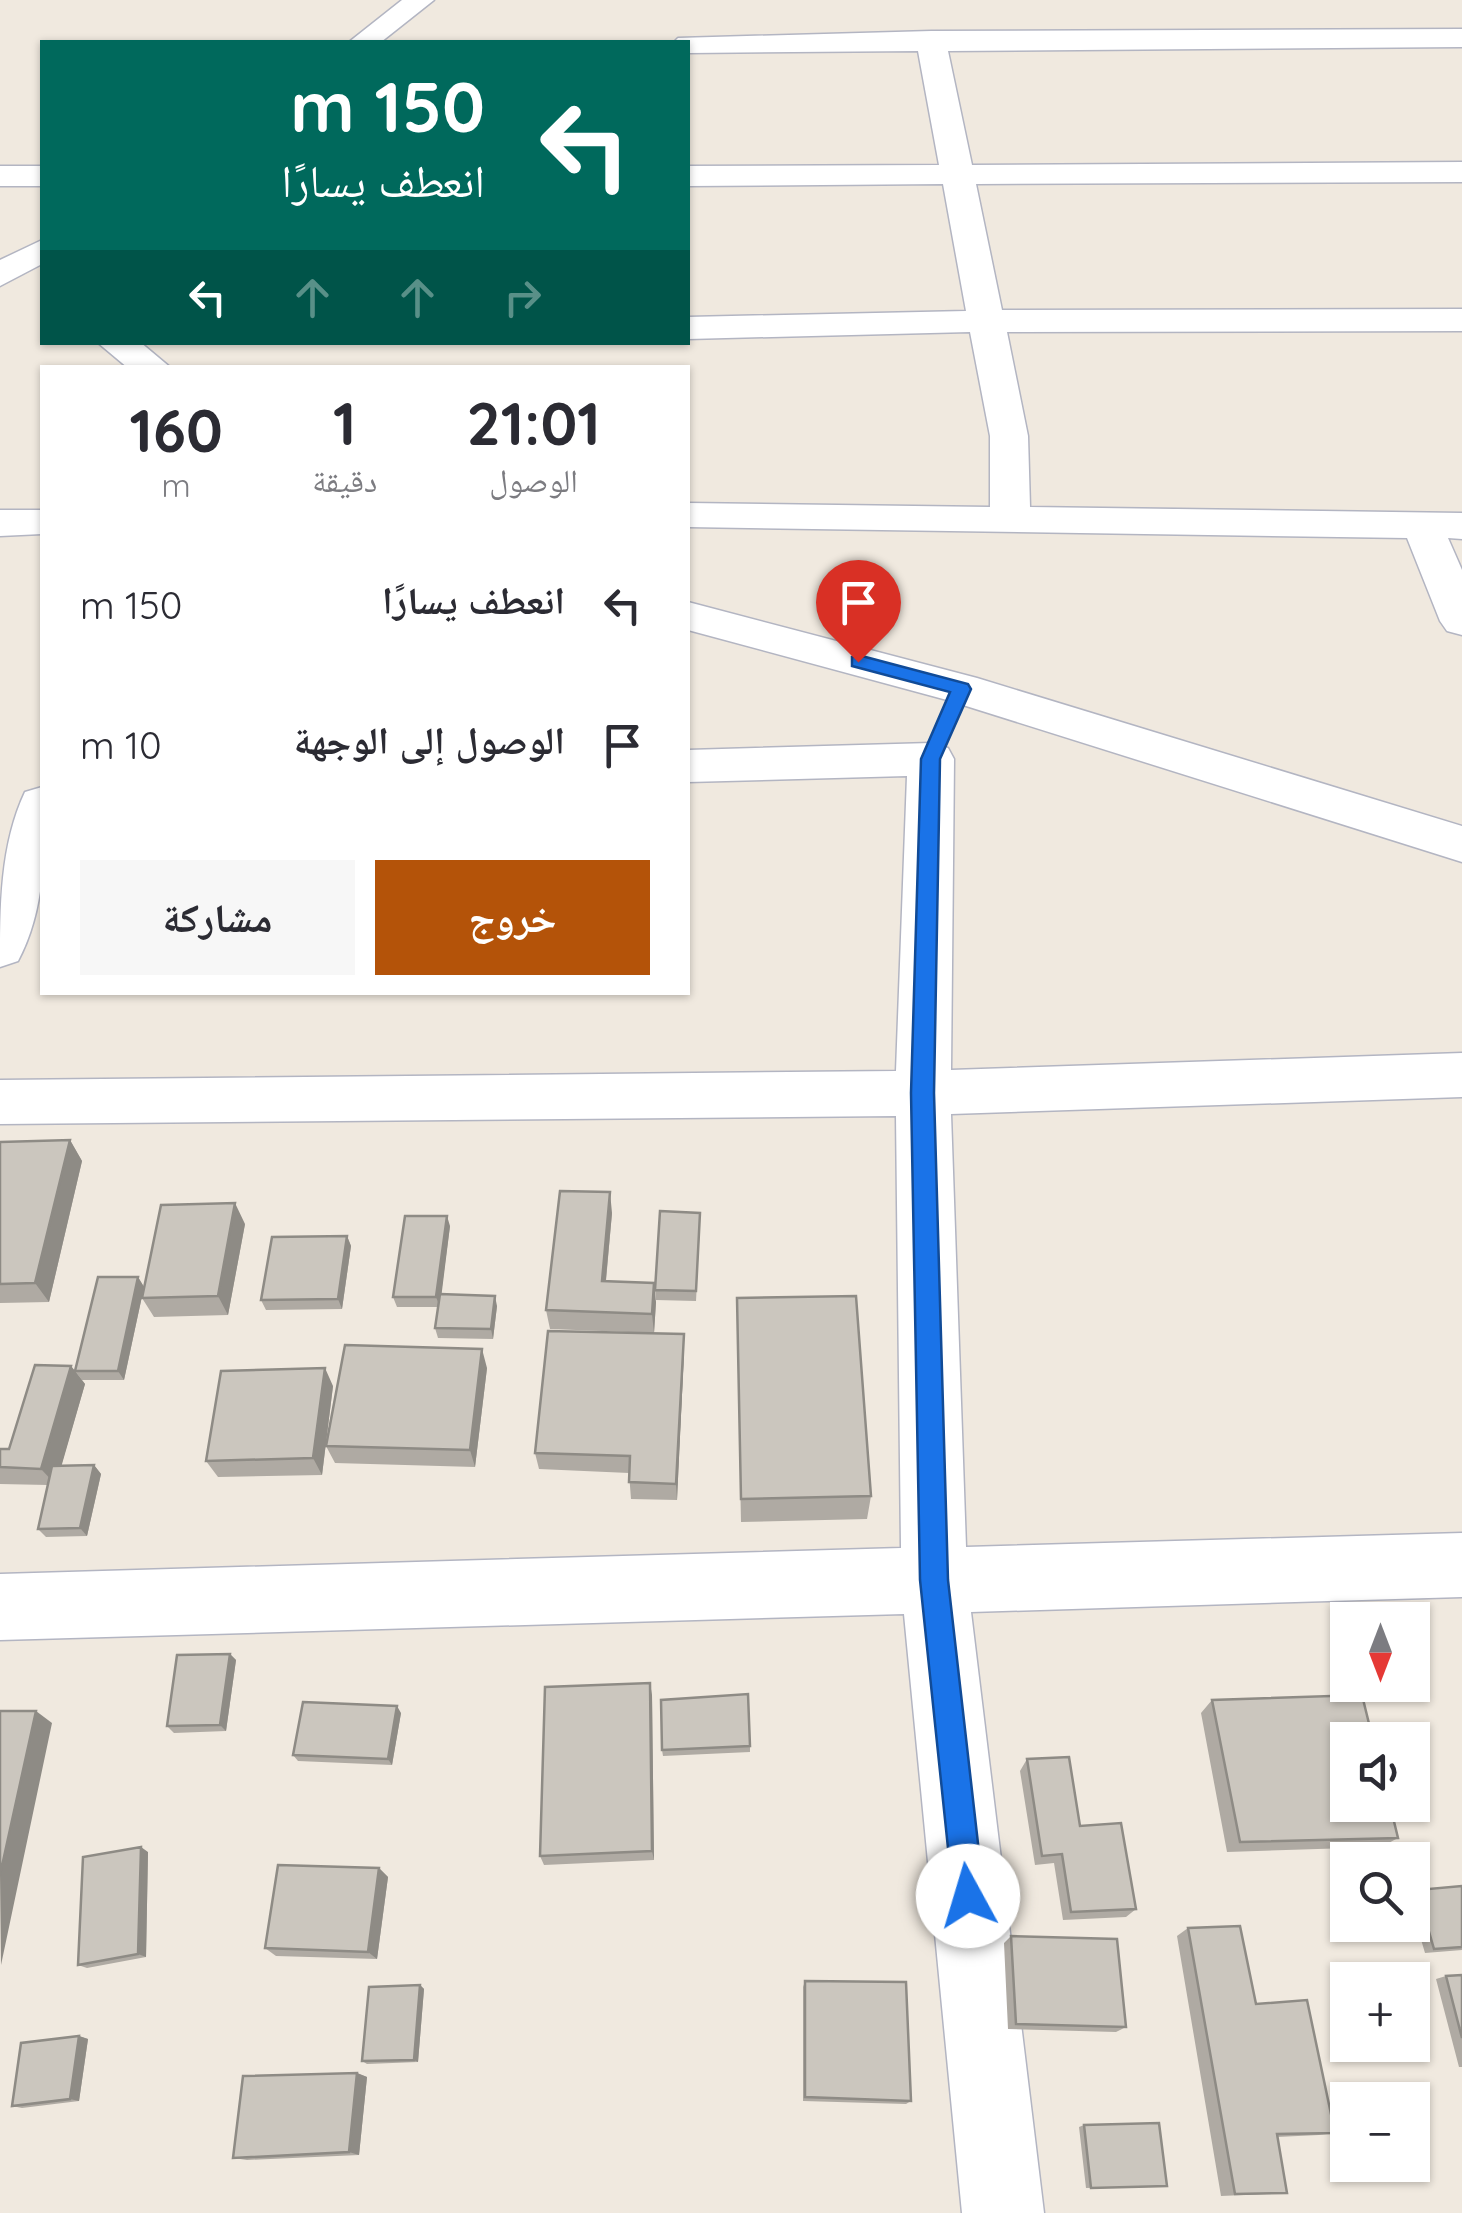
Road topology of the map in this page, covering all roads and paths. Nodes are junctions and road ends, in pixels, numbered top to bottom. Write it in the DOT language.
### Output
graph roads {
  1 [pos="420,0"];
  2 [pos="1462,38"];
  3 [pos="366,40"];
  4 [pos="931,40"];
  5 [pos="690,44"];
  6 [pos="1462,172"];
  7 [pos="955,175"];
  8 [pos="0,176"];
  9 [pos="40,176"];
  10 [pos="690,176"];
  11 [pos="40,252"];
  12 [pos="9,281"];
  13 [pos="1462,320"];
  14 [pos="989,321"];
  15 [pos="690,328"];
  16 [pos="119,345"];
  17 [pos="149,365"];
  18 [pos="690,515"];
  19 [pos="1010,518"];
  20 [pos="40,522"];
  21 [pos="0,523"];
  22 [pos="1442,527"];
  23 [pos="690,617"];
  24 [pos="1462,621"];
  25 [pos="961,689"];
  26 [pos="930,759"];
  27 [pos="690,766"];
  28 [pos="0,784"];
  29 [pos="40,785"];
  30 [pos="40,811"];
  31 [pos="1462,844"];
  32 [pos="0,948"];
  33 [pos="1462,1075"];
  34 [pos="923,1093"];
  35 [pos="0,1102"];
  36 [pos="1462,1566"];
  37 [pos="934,1580"];
  38 [pos="0,1607"];
  39 [pos="1003,2213"];
  1 -- 3 [label="street"];
  2 -- 4 [label="street"];
  4 -- 5 [label="street"];
  4 -- 7 [label="street"];
  6 -- 7 [label="street"];
  7 -- 10 [label="street"];
  7 -- 14 [label="street"];
  8 -- 9 [label="street"];
  11 -- 12 [label="street"];
  13 -- 14 [label="street"];
  14 -- 15 [label="street"];
  14 -- 19 [label="street"];
  16 -- 17 [label="street"];
  18 -- 19 [label="street"];
  19 -- 22 [label="street"];
  20 -- 21 [label="street"];
  22 -- 24 [label="street"];
  23 -- 25 [label="street"];
  25 -- 26 [label="street"];
  25 -- 31 [label="street"];
  26 -- 27 [label="street"];
  26 -- 34 [label="street"];
  28 -- 29 [label="street"];
  30 -- 32 [label="street"];
  33 -- 34 [label="street"];
  34 -- 35 [label="street"];
  34 -- 37 [label="street"];
  36 -- 37 [label="street"];
  37 -- 38 [label="street"];
  37 -- 39 [label="street"];
}
